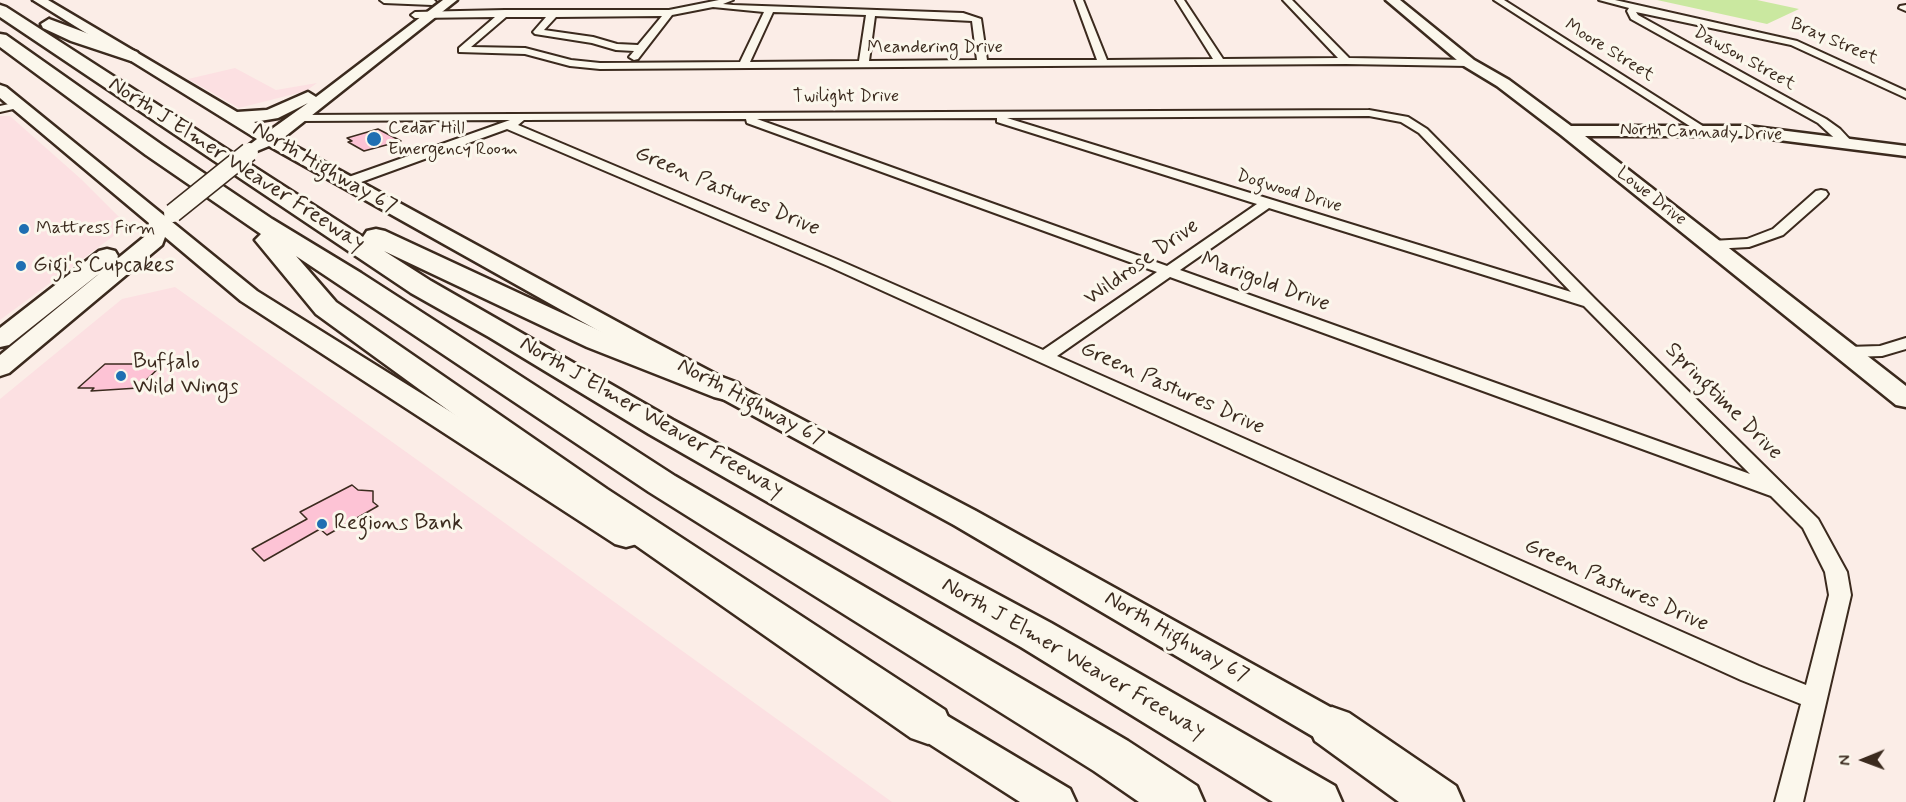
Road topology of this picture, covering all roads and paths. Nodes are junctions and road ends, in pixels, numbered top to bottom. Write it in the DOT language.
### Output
graph roads {
  1 [pos="0,0"];
  2 [pos="39,0"];
  3 [pos="384,0"];
  4 [pos="451,0"];
  5 [pos="729,0"];
  6 [pos="1079,0"];
  7 [pos="1180,0"];
  8 [pos="1287,0"];
  9 [pos="1392,0"];
  10 [pos="1498,0"];
  11 [pos="1603,0"];
  12 [pos="714,5"];
  13 [pos="1637,8"];
  14 [pos="429,9"];
  15 [pos="0,10"];
  16 [pos="769,10"];
  17 [pos="669,13"];
  18 [pos="871,13"];
  19 [pos="503,14"];
  20 [pos="553,14"];
  21 [pos="0,39"];
  22 [pos="642,48"];
  23 [pos="131,56"];
  24 [pos="1346,61"];
  25 [pos="1221,63"];
  26 [pos="1469,63"];
  27 [pos="983,64"];
  28 [pos="1104,64"];
  29 [pos="744,65"];
  30 [pos="863,65"];
  31 [pos="628,66"];
  32 [pos="0,90"];
  33 [pos="1906,96"];
  34 [pos="308,97"];
  35 [pos="9,107"];
  36 [pos="979,115"];
  37 [pos="525,116"];
  38 [pos="736,116"];
  39 [pos="1391,116"];
  40 [pos="234,117"];
  41 [pos="300,118"];
  42 [pos="508,126"];
  43 [pos="1703,130"];
  44 [pos="1567,131"];
  45 [pos="268,138"];
  46 [pos="1847,143"];
  47 [pos="1906,151"];
  48 [pos="348,182"];
  49 [pos="266,184"];
  50 [pos="1821,194"];
  51 [pos="1266,204"];
  52 [pos="236,206"];
  53 [pos="166,218"];
  54 [pos="1712,245"];
  55 [pos="201,256"];
  56 [pos="1167,272"];
  57 [pos="110,277"];
  58 [pos="1589,302"];
  59 [pos="30,317"];
  60 [pos="0,340"];
  61 [pos="1906,343"];
  62 [pos="0,349"];
  63 [pos="1848,352"];
  64 [pos="1043,358"];
  65 [pos="0,368"];
  66 [pos="726,390"];
  67 [pos="1906,399"];
  68 [pos="1779,492"];
  69 [pos="1815,699"];
  70 [pos="928,724"];
  71 [pos="1332,727"];
  72 [pos="1055,802"];
  73 [pos="1179,802"];
  74 [pos="1317,802"];
  75 [pos="1438,802"];
  76 [pos="1463,802"];
  77 [pos="1789,802"];
  1 -- 23 [label="highway"];
  2 -- 23 [label="main road, North Highway 67"];
  3 -- 14 [label="street"];
  4 -- 14 [label="main road"];
  5 -- 12 [label="street"];
  6 -- 28 [label="street"];
  7 -- 25 [label="street"];
  8 -- 24 [label="street"];
  9 -- 26 [label="main road, Lowe Drive"];
  10 -- 43 [label="street, Moore Street"];
  11 -- 13 [label="street, Bray Street"];
  12 -- 16 [label="street"];
  12 -- 17 [label="street"];
  13 -- 33 [label="street, Bray Street"];
  13 -- 46 [label="street, Dawson Street"];
  14 -- 19 [label="street"];
  14 -- 34 [label="main road"];
  14 -- 41 [label="main road"];
  15 -- 49 [label="highway, North J Elmer Weaver Freeway"];
  16 -- 18 [label="street"];
  16 -- 29 [label="street"];
  17 -- 20 [label="street"];
  17 -- 22 [label="street"];
  18 -- 27 [label="street"];
  18 -- 30 [label="street"];
  19 -- 20 [label="street"];
  19 -- 31 [label="street, Meandering Drive"];
  20 -- 22 [label="street"];
  21 -- 52 [label="highway, North J Elmer Weaver Freeway"];
  22 -- 31 [label="street"];
  23 -- 40 [label="main road, North Highway 67"];
  24 -- 25 [label="street, Meandering Drive"];
  24 -- 26 [label="street, Meandering Drive"];
  25 -- 28 [label="street, Meandering Drive"];
  26 -- 44 [label="main road, Lowe Drive"];
  27 -- 28 [label="street, Meandering Drive"];
  27 -- 30 [label="street, Meandering Drive"];
  29 -- 30 [label="street, Meandering Drive"];
  29 -- 31 [label="street, Meandering Drive"];
  32 -- 35 [label="main road"];
  34 -- 40 [label="main road"];
  34 -- 45 [label="main road"];
  35 -- 53 [label="main road"];
  36 -- 38 [label="street, Twilight Drive"];
  36 -- 39 [label="street, Twilight Drive"];
  36 -- 51 [label="street, Dogwood Drive"];
  37 -- 38 [label="street, Twilight Drive"];
  37 -- 41 [label="street, Twilight Drive"];
  37 -- 42 [label="street"];
  38 -- 56 [label="street, Marigold Drive"];
  39 -- 58 [label="street, Springtime Drive"];
  40 -- 45 [label="main road, North Highway 67"];
  41 -- 45 [label="main road"];
  42 -- 48 [label="street"];
  42 -- 64 [label="street, Green Pastures Drive"];
  43 -- 44 [label="main road, North Cannady Drive"];
  43 -- 46 [label="main road, North Cannady Drive"];
  44 -- 54 [label="main road, Lowe Drive"];
  45 -- 48 [label="main road, North Highway 67"];
  45 -- 53 [label="main road, bridge"];
  46 -- 47 [label="main road, North Cannady Drive"];
  48 -- 66 [label="main road, North Highway 67"];
  49 -- 66 [label="highway"];
  49 -- 74 [label="highway, North J Elmer Weaver Freeway"];
  50 -- 54 [label="street"];
  51 -- 56 [label="street, Wildrose Drive"];
  51 -- 58 [label="street, Dogwood Drive"];
  52 -- 70 [label="highway"];
  52 -- 73 [label="highway, North J Elmer Weaver Freeway"];
  53 -- 55 [label="main road"];
  53 -- 57 [label="main road"];
  53 -- 59 [label="main road"];
  54 -- 63 [label="main road, Lowe Drive"];
  55 -- 57 [label="main road"];
  55 -- 70 [label="main road"];
  56 -- 64 [label="street, Wildrose Drive"];
  56 -- 68 [label="street, Marigold Drive"];
  57 -- 65 [label="main road"];
  58 -- 68 [label="street, Springtime Drive"];
  59 -- 60 [label="main road"];
  59 -- 62 [label="main road"];
  61 -- 63 [label="street"];
  63 -- 67 [label="main road, Lowe Drive"];
  64 -- 69 [label="street, Green Pastures Drive"];
  66 -- 71 [label="main road, North Highway 67"];
  68 -- 69 [label="street, Springtime Drive"];
  69 -- 77 [label="street, Springtime Drive"];
  70 -- 72 [label="main road"];
  71 -- 75 [label="highway"];
  71 -- 76 [label="main road, North Highway 67"];
}
